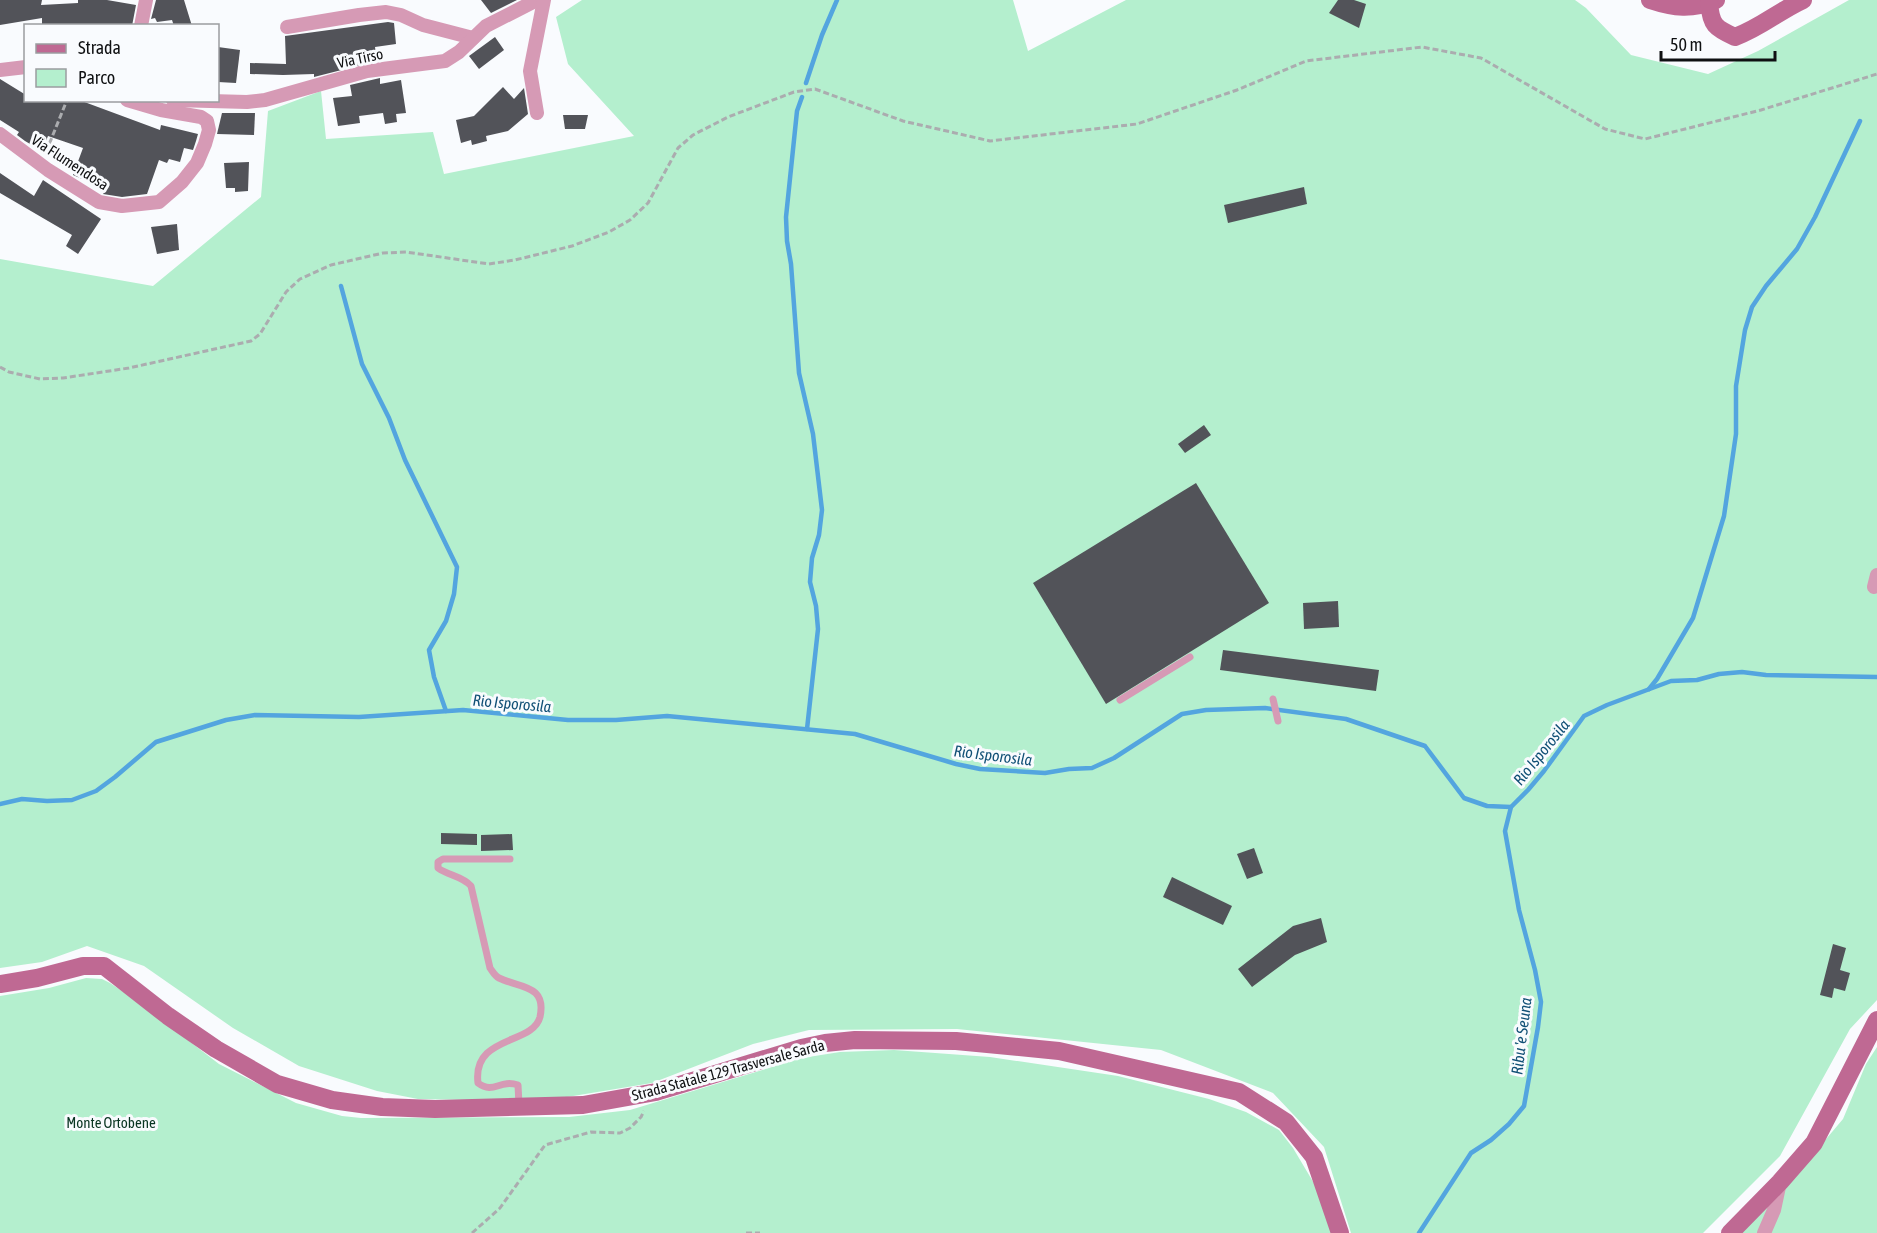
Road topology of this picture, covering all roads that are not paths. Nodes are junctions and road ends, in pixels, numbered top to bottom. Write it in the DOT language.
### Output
graph roads {
  1 [pos="146,0"];
  2 [pos="537,0"];
  3 [pos="544,0"];
  4 [pos="1650,0"];
  5 [pos="1803,0"];
  6 [pos="1713,1"];
  7 [pos="141,24"];
  8 [pos="286,27"];
  9 [pos="473,38"];
  10 [pos="24,67"];
  11 [pos="0,70"];
  12 [pos="148,102"];
  13 [pos="168,104"];
  14 [pos="537,113"];
  15 [pos="0,134"];
  16 [pos="1190,657"];
  17 [pos="1273,699"];
  18 [pos="1120,700"];
  19 [pos="1278,721"];
  20 [pos="510,859"];
  21 [pos="0,984"];
  22 [pos="1877,1020"];
  23 [pos="519,1107"];
  24 [pos="1780,1182"];
  25 [pos="1340,1233"];
  26 [pos="1730,1233"];
  27 [pos="1764,1233"];
  1 -- 7 [label="street"];
  2 -- 9 [label="street, Via Tirso"];
  3 -- 14 [label="street"];
  4 -- 6 [label="main road"];
  5 -- 6 [label="main road"];
  8 -- 9 [label="street"];
  9 -- 13 [label="street, Via Tirso"];
  10 -- 11 [label="street"];
  12 -- 13 [label="street, Via Tirso"];
  13 -- 15 [label="street, Via Flumendosa"];
  16 -- 18 [label="lane"];
  17 -- 19 [label="lane"];
  20 -- 23 [label="lane"];
  21 -- 23 [label="main road, Strada Statale 129 Trasversale Sarda"];
  22 -- 24 [label="main road"];
  23 -- 25 [label="main road, Strada Statale 129 Trasversale Sarda"];
  24 -- 26 [label="main road"];
  24 -- 27 [label="street"];
}
